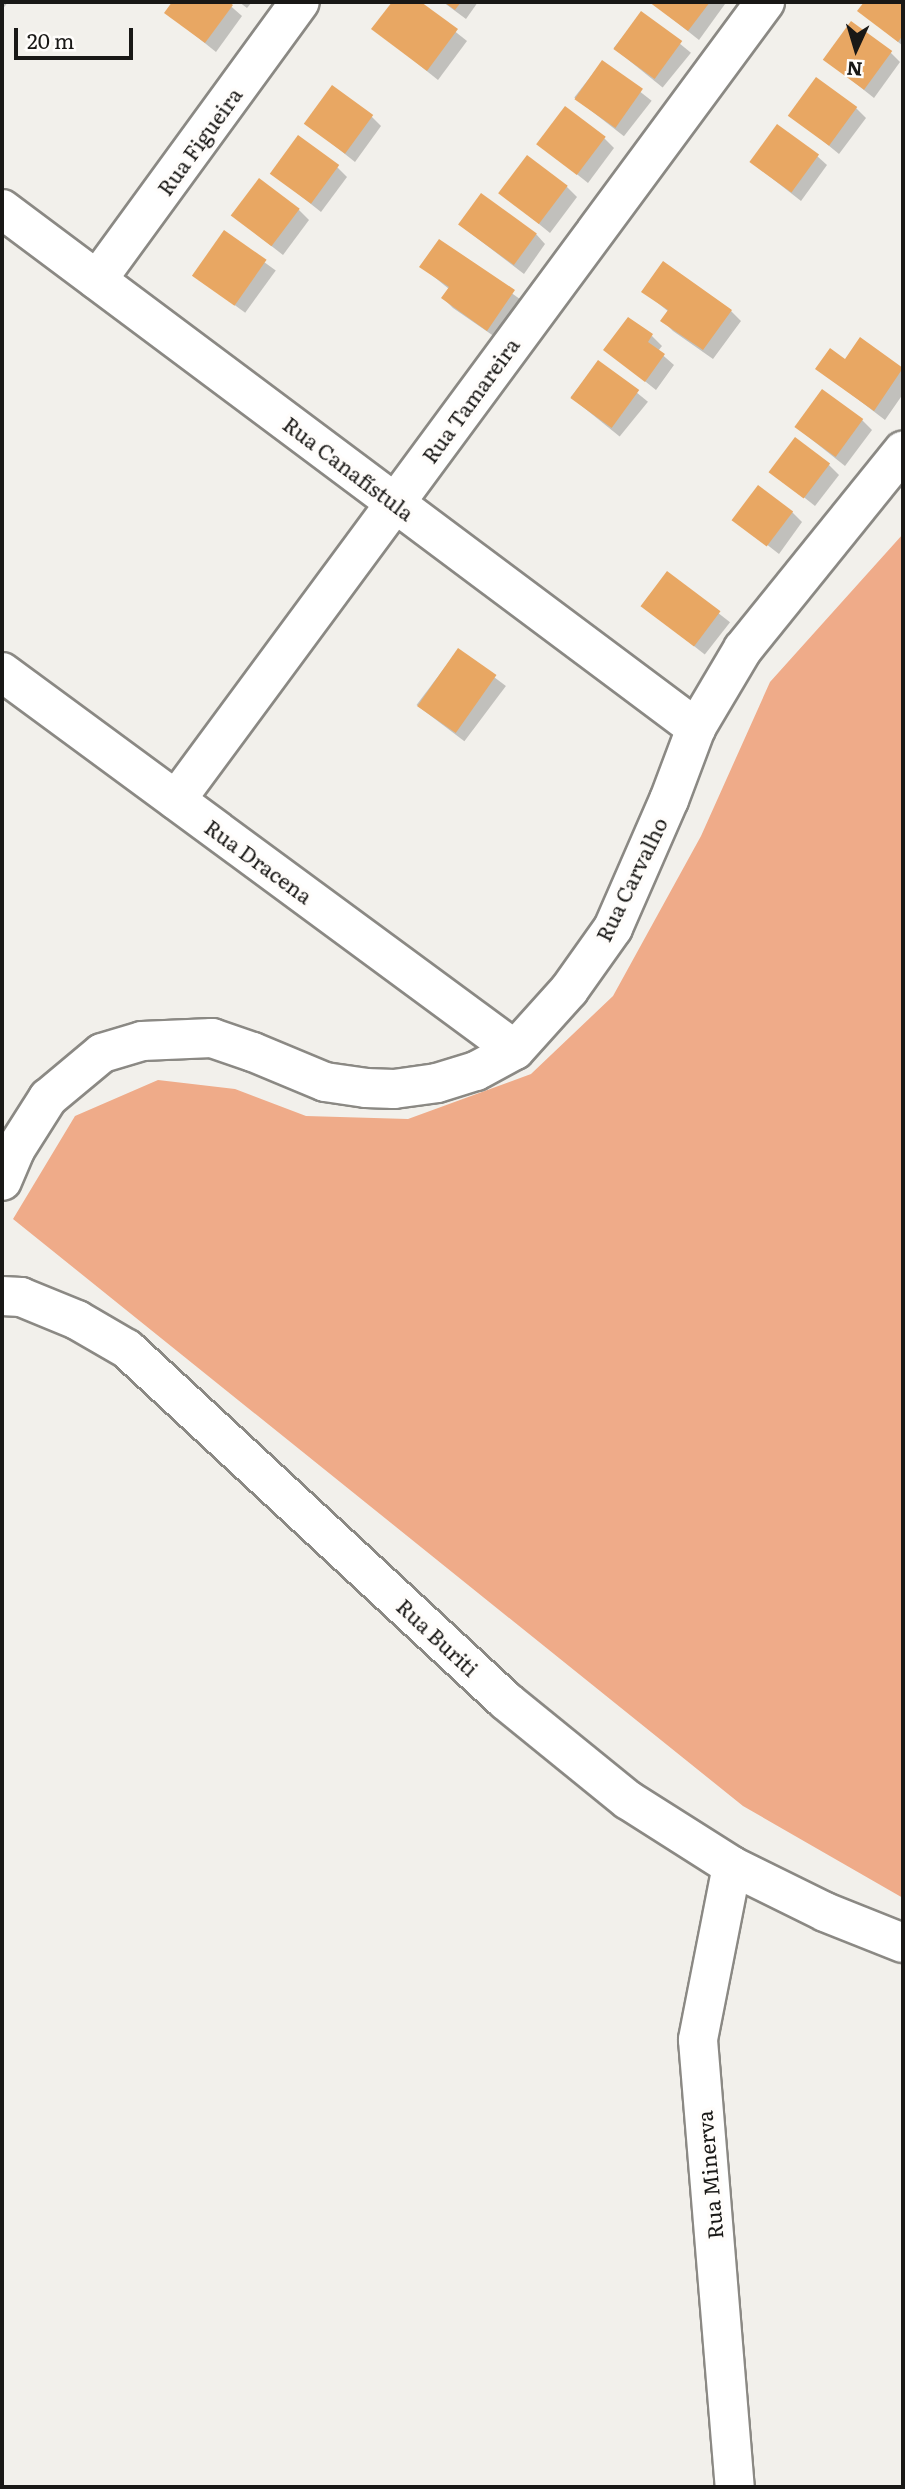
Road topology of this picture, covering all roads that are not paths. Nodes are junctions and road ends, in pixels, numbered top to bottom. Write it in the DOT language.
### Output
graph roads {
  1 [pos="300,2"];
  2 [pos="765,2"];
  3 [pos="2,209"];
  4 [pos="97,280"];
  5 [pos="903,450"];
  6 [pos="395,503"];
  7 [pos="2,672"];
  8 [pos="696,728"];
  9 [pos="176,800"];
  10 [pos="516,1050"];
  11 [pos="7,1156"];
  12 [pos="2,1296"];
  13 [pos="732,1866"];
  14 [pos="903,1943"];
  15 [pos="735,2487"];
  1 -- 4 [label="street, Rua Figueira"];
  2 -- 6 [label="street, Rua Tamareira"];
  3 -- 4 [label="street, Rua Canafístula"];
  4 -- 6 [label="street, Rua Canafístula"];
  5 -- 8 [label="street, Rua Carvalho"];
  6 -- 8 [label="street, Rua Canafístula"];
  6 -- 9 [label="street, Rua Tamareira"];
  7 -- 9 [label="street, Rua Dracena"];
  8 -- 10 [label="street, Rua Carvalho"];
  9 -- 10 [label="street, Rua Dracena"];
  10 -- 11 [label="street, Rua Carvalho"];
  12 -- 13 [label="street, Rua Buriti"];
  13 -- 14 [label="street, Rua Buriti"];
  13 -- 15 [label="street, Rua Minerva"];
}
